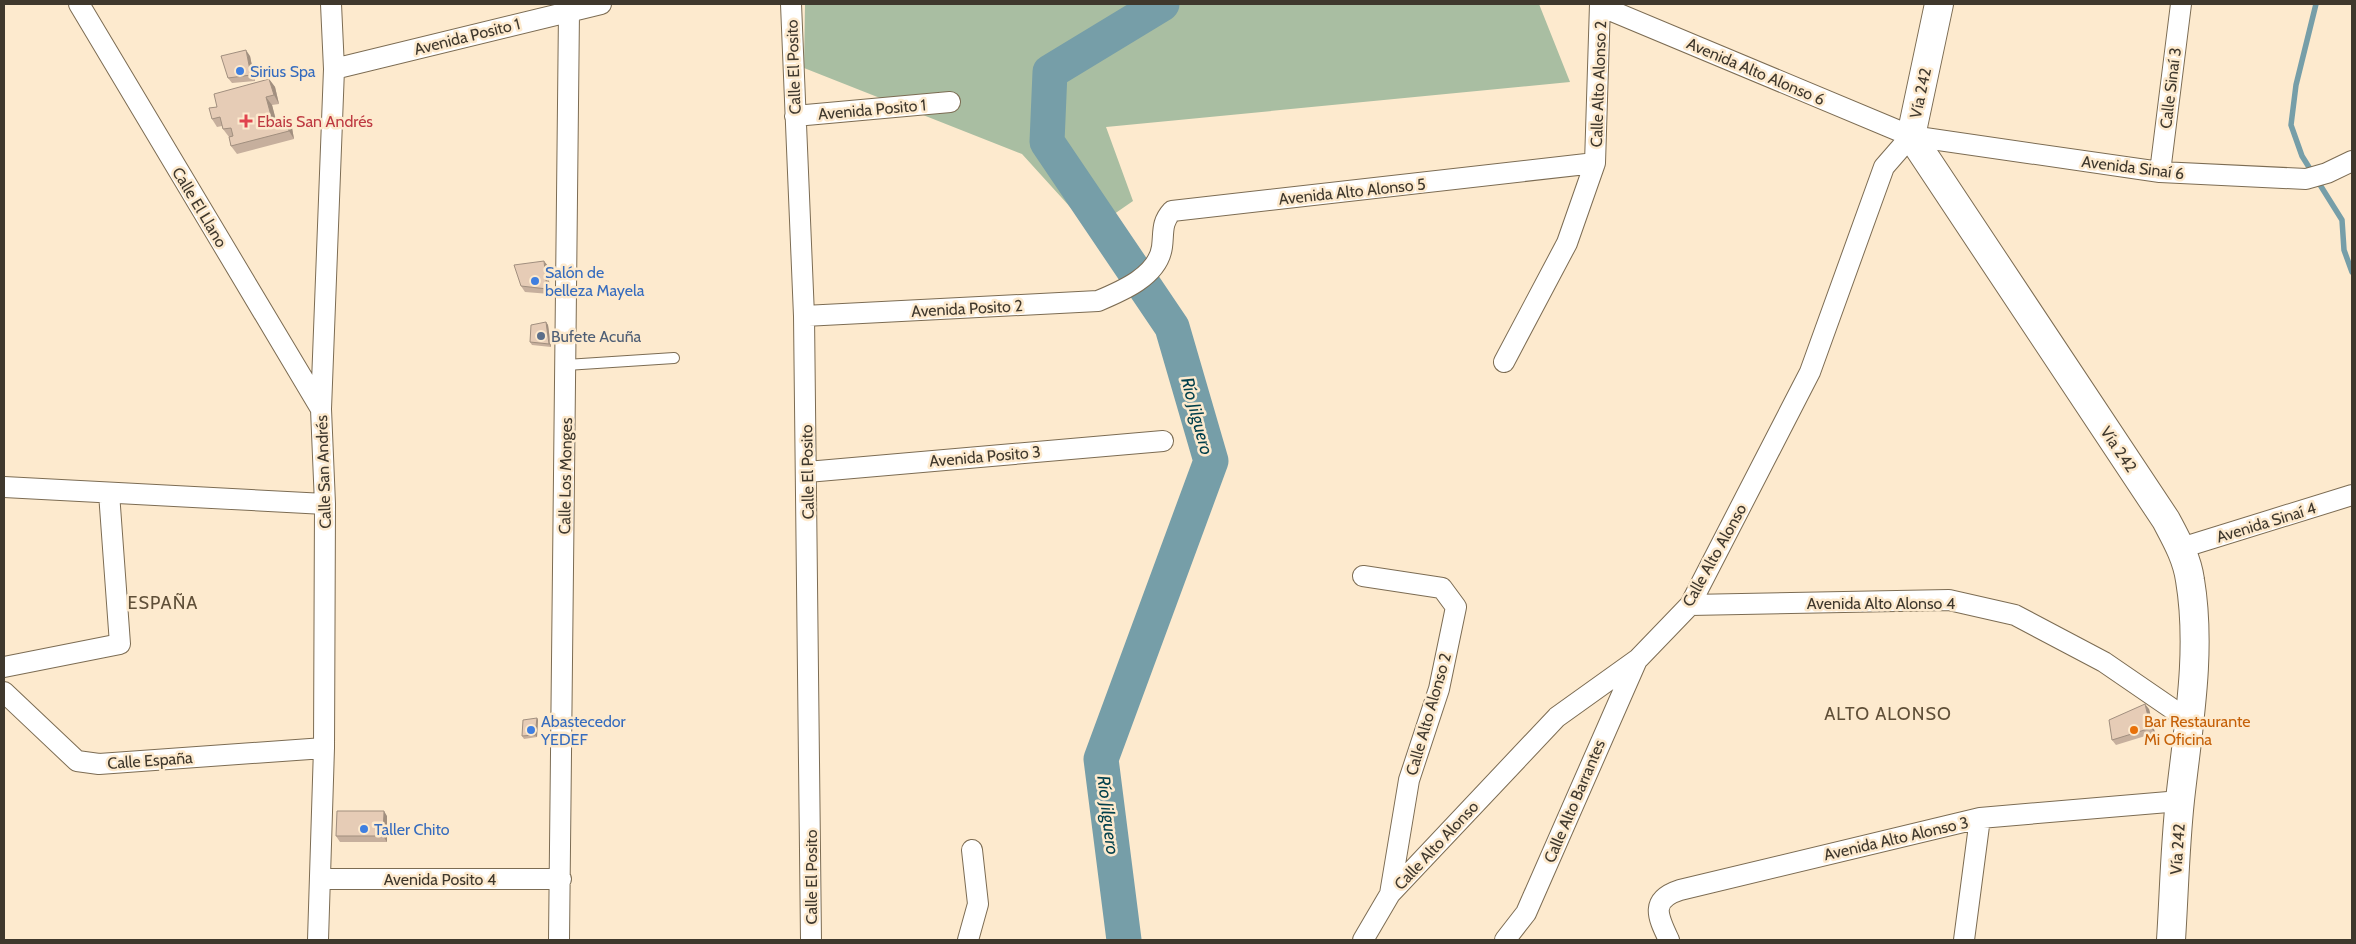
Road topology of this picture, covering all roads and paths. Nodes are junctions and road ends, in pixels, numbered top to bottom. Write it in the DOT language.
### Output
graph roads {
  1 [pos="79,4"];
  2 [pos="331,4"];
  3 [pos="600,4"];
  4 [pos="791,4"];
  5 [pos="1939,4"];
  6 [pos="2181,4"];
  7 [pos="1600,5"];
  8 [pos="569,11"];
  9 [pos="334,70"];
  10 [pos="950,102"];
  11 [pos="795,116"];
  12 [pos="1911,136"];
  13 [pos="2352,161"];
  14 [pos="1595,164"];
  15 [pos="2160,172"];
  16 [pos="1153,268"];
  17 [pos="804,316"];
  18 [pos="674,358"];
  19 [pos="1504,362"];
  20 [pos="566,365"];
  21 [pos="321,410"];
  22 [pos="1163,441"];
  23 [pos="807,472"];
  24 [pos="4,487"];
  25 [pos="109,493"];
  26 [pos="2352,495"];
  27 [pos="326,504"];
  28 [pos="2181,548"];
  29 [pos="1363,576"];
  30 [pos="1690,605"];
  31 [pos="1638,659"];
  32 [pos="4,667"];
  33 [pos="4,692"];
  34 [pos="2190,721"];
  35 [pos="324,748"];
  36 [pos="2180,801"];
  37 [pos="1980,818"];
  38 [pos="972,850"];
  39 [pos="320,879"];
  40 [pos="561,879"];
  41 [pos="1390,894"];
  42 [pos="318,940"];
  43 [pos="559,940"];
  44 [pos="811,940"];
  45 [pos="968,940"];
  46 [pos="1363,940"];
  47 [pos="1506,940"];
  48 [pos="1669,940"];
  49 [pos="1964,940"];
  50 [pos="2171,940"];
  1 -- 21 [label="street, Calle El Llano"];
  2 -- 9 [label="street, Calle San Andrés"];
  3 -- 8 [label="street, Avenida Posito 1"];
  4 -- 11 [label="street, Calle El Posito"];
  5 -- 12 [label="main road, Vía 242"];
  6 -- 15 [label="street, Calle Sinaí 3"];
  7 -- 12 [label="street, Avenida Alto Alonso 6"];
  7 -- 14 [label="street, Calle Alto Alonso 2"];
  8 -- 9 [label="street, Avenida Posito 1"];
  8 -- 20 [label="street, Calle Los Monges"];
  9 -- 21 [label="street, Calle San Andrés"];
  10 -- 11 [label="street, Avenida Posito 1"];
  11 -- 17 [label="street, Calle El Posito"];
  12 -- 15 [label="street, Avenida Sinaí 6"];
  12 -- 28 [label="main road, Vía 242"];
  12 -- 30 [label="street, Calle Alto Alonso"];
  13 -- 15 [label="street, Avenida Sinaí 6"];
  14 -- 16 [label="street, Avenida Alto Alonso 5"];
  14 -- 19 [label="street, Calle Alto Alonso 2"];
  16 -- 17 [label="street, Avenida Posito 2"];
  17 -- 23 [label="street, Calle El Posito"];
  18 -- 20 [label="lane"];
  20 -- 40 [label="street, Calle Los Monges"];
  21 -- 27 [label="street, Calle San Andrés"];
  22 -- 23 [label="street, Avenida Posito 3"];
  23 -- 44 [label="street, Calle El Posito"];
  24 -- 25 [label="street"];
  25 -- 27 [label="street"];
  25 -- 32 [label="street"];
  26 -- 28 [label="street, Avenida Sinaí 4"];
  27 -- 35 [label="street, Calle San Andrés"];
  28 -- 34 [label="main road, Vía 242"];
  29 -- 41 [label="street, Calle Alto Alonso 2"];
  30 -- 31 [label="street, Calle Alto Alonso"];
  30 -- 34 [label="street, Avenida Alto Alonso 4"];
  31 -- 41 [label="street, Calle Alto Alonso"];
  31 -- 47 [label="street, Calle Alto Barrantes"];
  33 -- 35 [label="street, Calle España"];
  34 -- 36 [label="main road, Vía 242"];
  35 -- 39 [label="street, Calle San Andrés"];
  36 -- 37 [label="street, Avenida Alto Alonso 3"];
  36 -- 50 [label="main road, Vía 242"];
  37 -- 48 [label="street, Avenida Alto Alonso 3"];
  37 -- 49 [label="street"];
  38 -- 45 [label="street"];
  39 -- 40 [label="street, Avenida Posito 4"];
  39 -- 42 [label="street, Calle San Andrés"];
  40 -- 43 [label="street, Calle Los Monges"];
  41 -- 46 [label="street, Calle Alto Alonso"];
}
